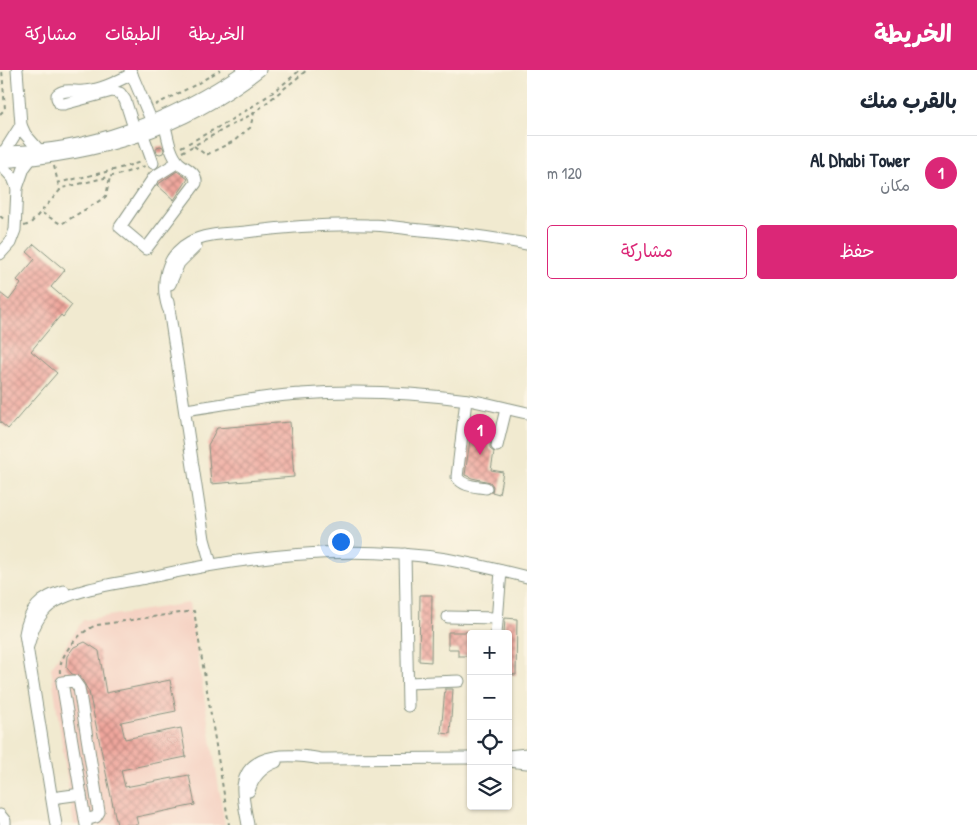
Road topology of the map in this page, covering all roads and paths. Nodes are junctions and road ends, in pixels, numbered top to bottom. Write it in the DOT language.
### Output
graph roads {
  1 [pos="2,70"];
  2 [pos="17,70"];
  3 [pos="220,70"];
  4 [pos="245,70"];
  5 [pos="260,70"];
  6 [pos="300,70"];
  7 [pos="131,72"];
  8 [pos="146,109"];
  9 [pos="254,113"];
  10 [pos="0,114"];
  11 [pos="152,122"];
  12 [pos="20,125"];
  13 [pos="165,126"];
  14 [pos="138,132"];
  15 [pos="194,146"];
  16 [pos="39,150"];
  17 [pos="173,151"];
  18 [pos="1,157"];
  19 [pos="52,157"];
  20 [pos="30,160"];
  21 [pos="152,161"];
  22 [pos="178,162"];
  23 [pos="110,176"];
  24 [pos="57,183"];
  25 [pos="17,188"];
  26 [pos="60,191"];
  27 [pos="41,212"];
  28 [pos="527,244"];
  29 [pos="0,254"];
  30 [pos="466,400"];
  31 [pos="506,409"];
  32 [pos="184,410"];
  33 [pos="527,413"];
  34 [pos="497,446"];
  35 [pos="486,488"];
  36 [pos="405,554"];
  37 [pos="208,564"];
  38 [pos="501,571"];
  39 [pos="527,577"];
  40 [pos="448,618"];
  41 [pos="497,618"];
  42 [pos="496,630"];
  43 [pos="459,681"];
  44 [pos="62,682"];
  45 [pos="408,683"];
  46 [pos="408,706"];
  47 [pos="527,754"];
  48 [pos="512,756"];
  49 [pos="321,758"];
  50 [pos="467,758"];
  51 [pos="512,762"];
  52 [pos="527,763"];
  53 [pos="81,794"];
  54 [pos="52,798"];
  55 [pos="0,815"];
  56 [pos="85,823"];
  57 [pos="5,825"];
  58 [pos="56,825"];
  59 [pos="229,825"];
  60 [pos="248,825"];
  61 [pos="252,825"];
  1 -- 10 [label="path"];
  2 -- 12 [label="street"];
  3 -- 8 [label="path"];
  4 -- 11 [label="street"];
  5 -- 13 [label="street"];
  6 -- 17 [label="path"];
  7 -- 8 [label="street"];
  7 -- 14 [label="street"];
  8 -- 11 [label="street"];
  9 -- 15 [label="path"];
  11 -- 14 [label="street"];
  12 -- 16 [label="street"];
  12 -- 18 [label="street"];
  13 -- 14 [label="street"];
  13 -- 17 [label="street"];
  14 -- 16 [label="street"];
  14 -- 19 [label="street"];
  14 -- 21 [label="street"];
  16 -- 18 [label="street"];
  17 -- 22 [label="street"];
  18 -- 20 [label="street"];
  18 -- 25 [label="street"];
  19 -- 20 [label="street"];
  19 -- 24 [label="path"];
  20 -- 25 [label="street"];
  21 -- 24 [label="path"];
  22 -- 22 [label="street"];
  23 -- 27 [label="path"];
  24 -- 26 [label="path"];
  25 -- 29 [label="street"];
  28 -- 32 [label="street"];
  30 -- 31 [label="street"];
  30 -- 32 [label="street"];
  30 -- 35 [label="street"];
  31 -- 33 [label="street"];
  31 -- 34 [label="street"];
  32 -- 37 [label="street"];
  36 -- 37 [label="street"];
  36 -- 38 [label="street"];
  36 -- 45 [label="street"];
  37 -- 54 [label="street"];
  38 -- 39 [label="street"];
  38 -- 41 [label="street"];
  40 -- 41 [label="street"];
  41 -- 42 [label="street"];
  43 -- 45 [label="street"];
  44 -- 53 [label="street"];
  44 -- 56 [label="street"];
  44 -- 59 [label="path"];
  45 -- 46 [label="street"];
  47 -- 48 [label="street"];
  49 -- 50 [label="street"];
  49 -- 60 [label="street"];
  49 -- 61 [label="street"];
  51 -- 52 [label="street"];
  53 -- 54 [label="street"];
  53 -- 56 [label="street"];
  54 -- 58 [label="street"];
  55 -- 57 [label="street"];
}
